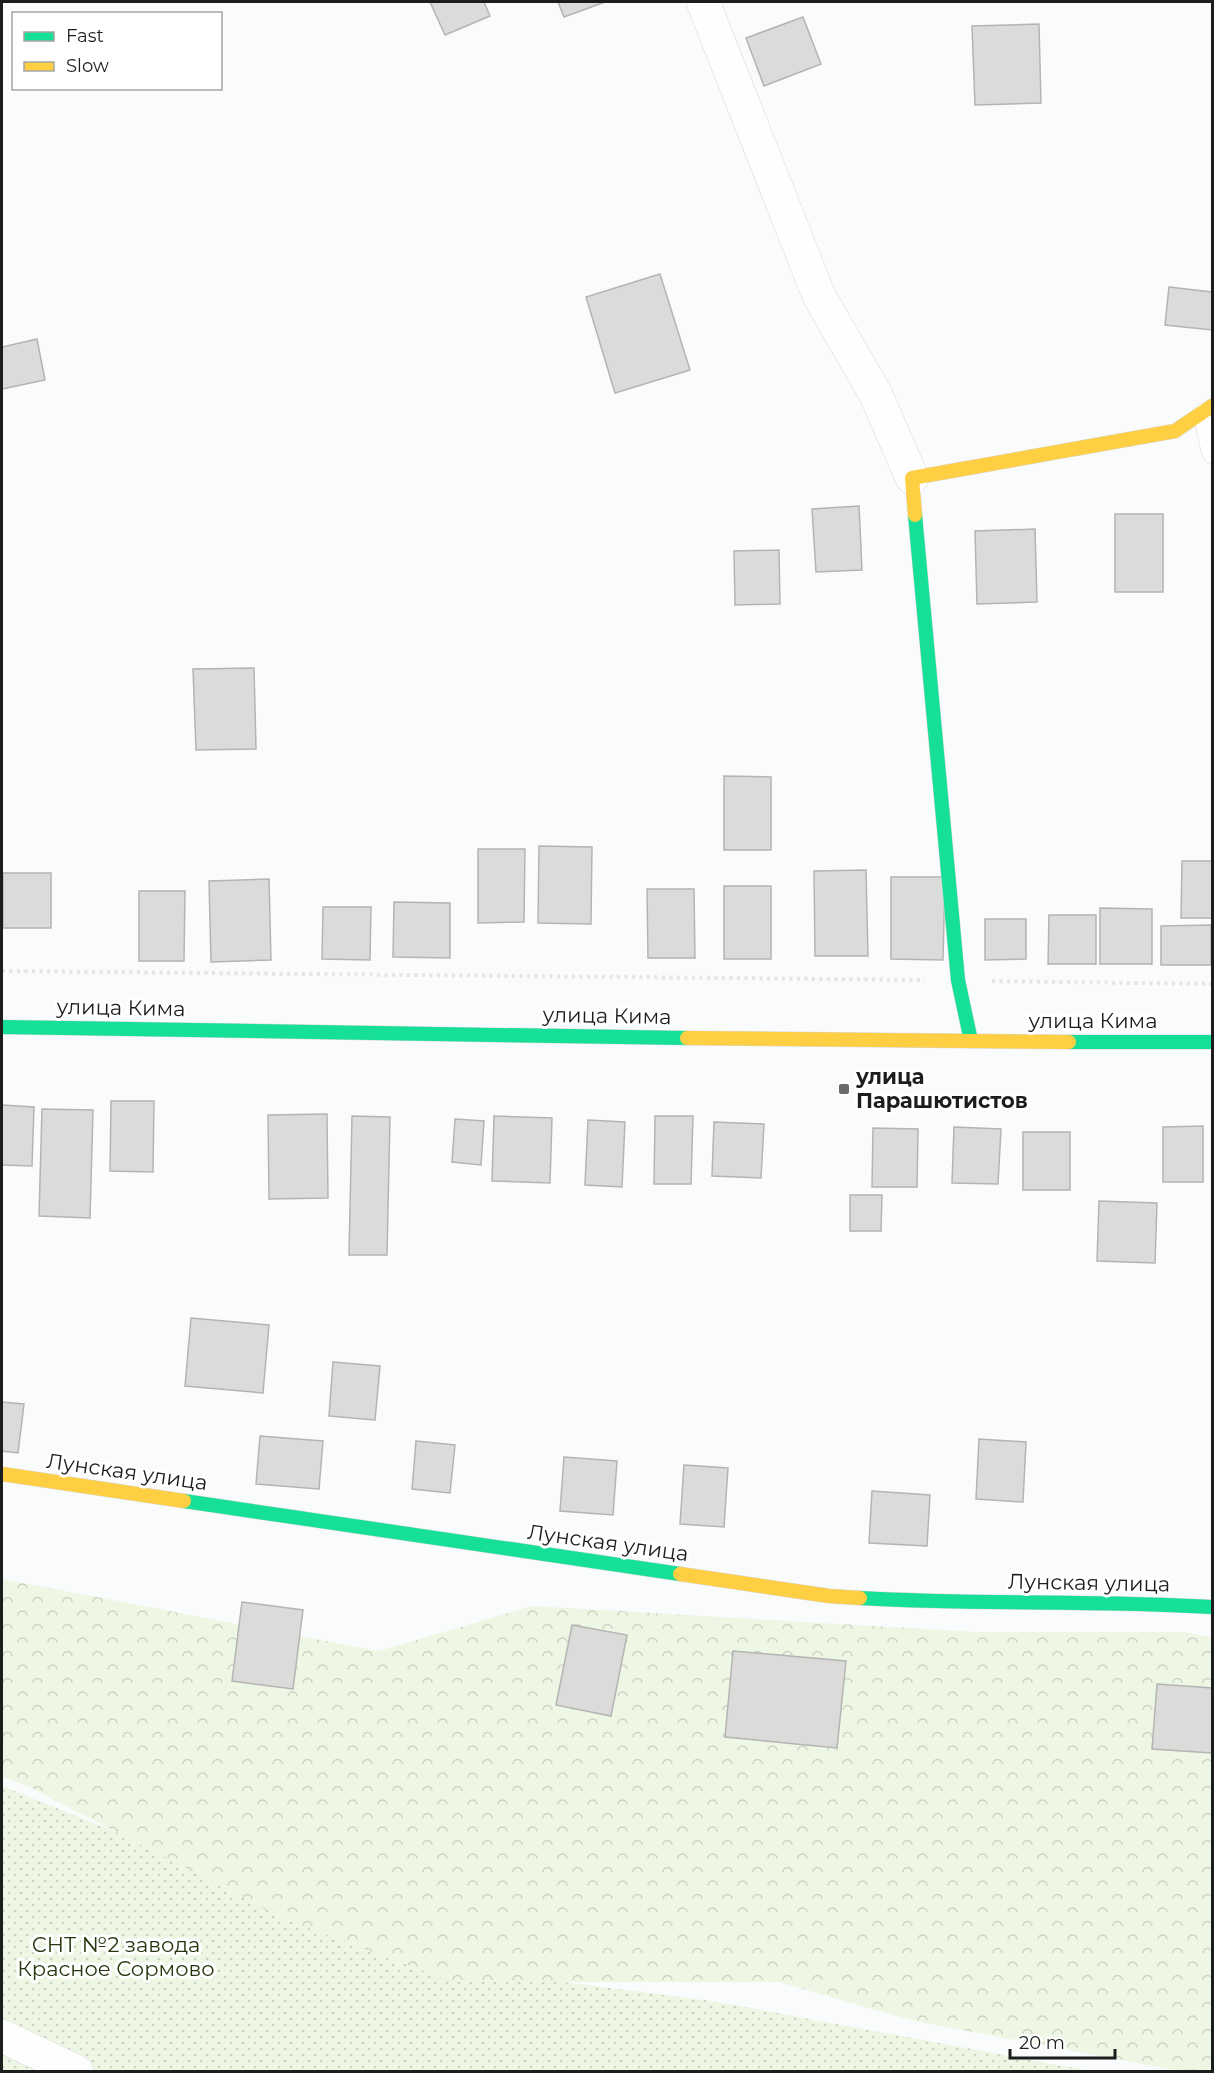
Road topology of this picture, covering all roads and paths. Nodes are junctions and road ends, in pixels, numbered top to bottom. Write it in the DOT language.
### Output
graph roads {
  1 [pos="703,2"];
  2 [pos="1208,410"];
  3 [pos="1212,453"];
  4 [pos="912,478"];
  5 [pos="2,971"];
  6 [pos="958,980"];
  7 [pos="1212,984"];
  8 [pos="2,1027"];
  9 [pos="971,1041"];
  10 [pos="1212,1042"];
  11 [pos="2,1474"];
  12 [pos="1212,1607"];
  13 [pos="2,2036"];
  14 [pos="77,2072"];
  1 -- 4 [label="street"];
  2 -- 3 [label="lane"];
  2 -- 4 [label="street"];
  4 -- 6 [label="street"];
  5 -- 6 [label="path"];
  6 -- 7 [label="path"];
  6 -- 9 [label="street"];
  8 -- 9 [label="street, улица Кима"];
  9 -- 10 [label="street, улица Кима"];
  11 -- 12 [label="street, Лунская улица"];
  13 -- 14 [label="street"];
}
